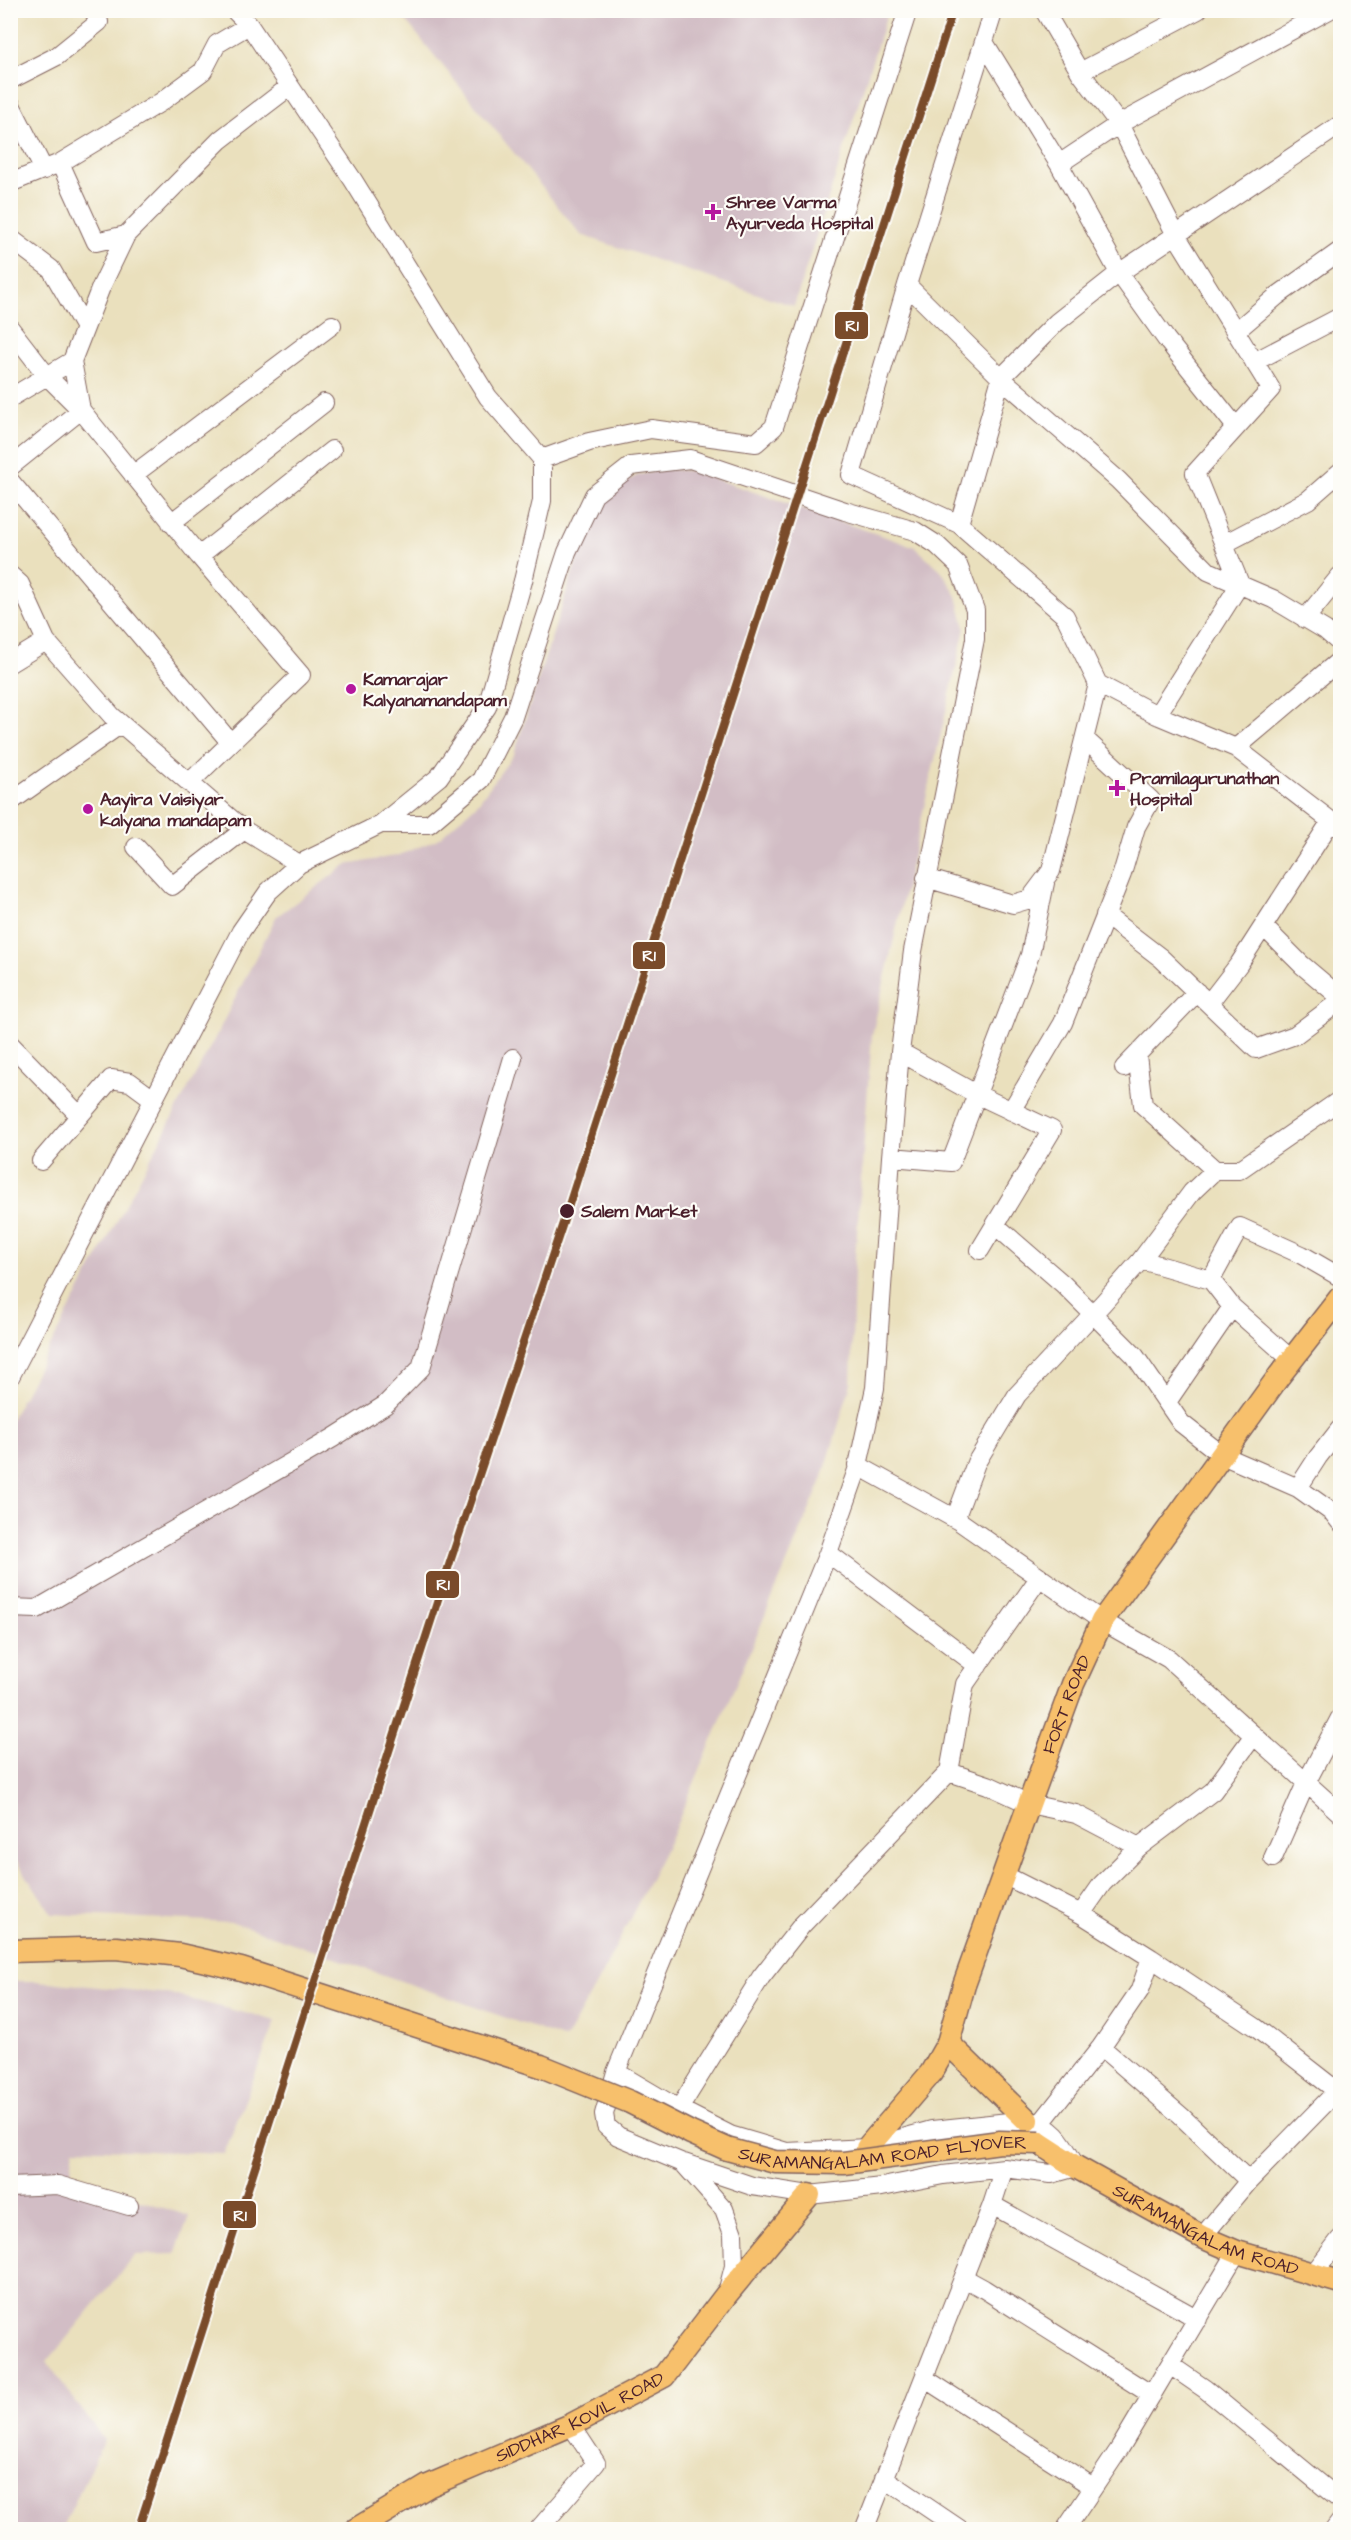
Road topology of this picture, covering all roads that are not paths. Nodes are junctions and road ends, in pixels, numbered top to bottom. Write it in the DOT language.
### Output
graph roads {
  1 [pos="93,10"];
  2 [pos="234,10"];
  3 [pos="908,10"];
  4 [pos="994,10"];
  5 [pos="1044,10"];
  6 [pos="1198,10"];
  7 [pos="1329,10"];
  8 [pos="249,25"];
  9 [pos="984,42"];
  10 [pos="1080,72"];
  11 [pos="10,80"];
  12 [pos="289,87"];
  13 [pos="10,103"];
  14 [pos="1119,124"];
  15 [pos="1341,125"];
  16 [pos="1059,164"];
  17 [pos="52,166"];
  18 [pos="10,183"];
  19 [pos="126,235"];
  20 [pos="1176,235"];
  21 [pos="10,238"];
  22 [pos="1341,251"];
  23 [pos="1119,273"];
  24 [pos="907,285"];
  25 [pos="1341,317"];
  26 [pos="332,325"];
  27 [pos="10,328"];
  28 [pos="85,328"];
  29 [pos="1235,332"];
  30 [pos="72,361"];
  31 [pos="1254,362"];
  32 [pos="47,376"];
  33 [pos="1001,378"];
  34 [pos="10,398"];
  35 [pos="324,403"];
  36 [pos="81,410"];
  37 [pos="1236,427"];
  38 [pos="332,450"];
  39 [pos="542,459"];
  40 [pos="10,467"];
  41 [pos="1341,472"];
  42 [pos="133,475"];
  43 [pos="10,481"];
  44 [pos="171,523"];
  45 [pos="958,524"];
  46 [pos="1224,544"];
  47 [pos="199,556"];
  48 [pos="10,575"];
  49 [pos="1341,576"];
  50 [pos="1240,584"];
  51 [pos="1305,619"];
  52 [pos="46,641"];
  53 [pos="1341,643"];
  54 [pos="1341,660"];
  55 [pos="10,663"];
  56 [pos="1098,684"];
  57 [pos="1157,716"];
  58 [pos="121,724"];
  59 [pos="1086,740"];
  60 [pos="230,742"];
  61 [pos="1236,748"];
  62 [pos="189,783"];
  63 [pos="10,802"];
  64 [pos="381,824"];
  65 [pos="1336,824"];
  66 [pos="244,830"];
  67 [pos="136,847"];
  68 [pos="299,864"];
  69 [pos="926,878"];
  70 [pos="1045,881"];
  71 [pos="1105,915"];
  72 [pos="1264,927"];
  73 [pos="1203,998"];
  74 [pos="1341,999"];
  75 [pos="10,1044"];
  76 [pos="900,1052"];
  77 [pos="513,1058"];
  78 [pos="976,1094"];
  79 [pos="153,1099"];
  80 [pos="1338,1107"];
  81 [pos="1011,1110"];
  82 [pos="79,1115"];
  83 [pos="891,1157"];
  84 [pos="41,1161"];
  85 [pos="1215,1170"];
  86 [pos="995,1225"];
  87 [pos="980,1250"];
  88 [pos="1141,1260"];
  89 [pos="1341,1277"];
  90 [pos="1211,1280"];
  91 [pos="1341,1298"];
  92 [pos="1232,1307"];
  93 [pos="1093,1313"];
  94 [pos="16,1352"];
  95 [pos="1292,1360"];
  96 [pos="10,1377"];
  97 [pos="1167,1402"];
  98 [pos="1341,1429"];
  99 [pos="1222,1455"];
  100 [pos="858,1466"];
  101 [pos="1298,1488"];
  102 [pos="956,1519"];
  103 [pos="1341,1522"];
  104 [pos="828,1553"];
  105 [pos="1039,1578"];
  106 [pos="10,1608"];
  107 [pos="1102,1621"];
  108 [pos="978,1666"];
  109 [pos="1341,1718"];
  110 [pos="1254,1735"];
  111 [pos="949,1772"];
  112 [pos="1306,1783"];
  113 [pos="1029,1804"];
  114 [pos="1341,1814"];
  115 [pos="1139,1847"];
  116 [pos="1273,1858"];
  117 [pos="1004,1875"];
  118 [pos="1081,1914"];
  119 [pos="10,1951"];
  120 [pos="1151,1958"];
  121 [pos="10,1965"];
  122 [pos="948,2043"];
  123 [pos="1101,2047"];
  124 [pos="616,2072"];
  125 [pos="1339,2089"];
  126 [pos="679,2109"];
  127 [pos="1036,2136"];
  128 [pos="867,2148"];
  129 [pos="683,2163"];
  130 [pos="1076,2167"];
  131 [pos="1004,2168"];
  132 [pos="1249,2181"];
  133 [pos="10,2187"];
  134 [pos="809,2195"];
  135 [pos="992,2205"];
  136 [pos="129,2206"];
  137 [pos="1202,2237"];
  138 [pos="1341,2239"];
  139 [pos="1237,2252"];
  140 [pos="1313,2274"];
  141 [pos="964,2278"];
  142 [pos="1341,2282"];
  143 [pos="726,2295"];
  144 [pos="1198,2319"];
  145 [pos="1170,2365"];
  146 [pos="924,2378"];
  147 [pos="1152,2395"];
  148 [pos="571,2425"];
  149 [pos="884,2478"];
  150 [pos="1093,2487"];
  151 [pos="1341,2500"];
  152 [pos="1341,2522"];
  153 [pos="355,2529"];
  154 [pos="538,2529"];
  155 [pos="864,2529"];
  156 [pos="961,2529"];
  157 [pos="1065,2529"];
  158 [pos="1334,2529"];
  1 -- 11 [label="street"];
  2 -- 8 [label="street"];
  3 -- 39 [label="street"];
  4 -- 9 [label="street"];
  5 -- 10 [label="street"];
  6 -- 10 [label="street"];
  7 -- 14 [label="street"];
  8 -- 12 [label="street"];
  8 -- 17 [label="street"];
  9 -- 16 [label="street"];
  9 -- 24 [label="street"];
  10 -- 14 [label="street"];
  12 -- 19 [label="street"];
  12 -- 39 [label="street"];
  13 -- 17 [label="street"];
  14 -- 16 [label="street"];
  14 -- 20 [label="street"];
  15 -- 20 [label="street"];
  16 -- 23 [label="street"];
  17 -- 18 [label="street"];
  17 -- 19 [label="street"];
  19 -- 28 [label="street"];
  20 -- 23 [label="street"];
  20 -- 29 [label="street"];
  21 -- 28 [label="street"];
  22 -- 29 [label="street"];
  23 -- 33 [label="street"];
  23 -- 37 [label="street"];
  24 -- 33 [label="street"];
  24 -- 45 [label="street"];
  25 -- 31 [label="street"];
  26 -- 42 [label="street"];
  27 -- 32 [label="street"];
  28 -- 30 [label="street"];
  29 -- 31 [label="street"];
  30 -- 32 [label="street"];
  30 -- 36 [label="street"];
  31 -- 37 [label="street"];
  32 -- 34 [label="street"];
  32 -- 36 [label="street"];
  33 -- 45 [label="street"];
  33 -- 50 [label="street"];
  35 -- 44 [label="street"];
  36 -- 40 [label="street"];
  36 -- 42 [label="street"];
  37 -- 46 [label="street"];
  38 -- 47 [label="street"];
  39 -- 64 [label="street"];
  41 -- 46 [label="street"];
  42 -- 44 [label="street"];
  43 -- 60 [label="street"];
  44 -- 47 [label="street"];
  45 -- 56 [label="street"];
  46 -- 50 [label="street"];
  47 -- 60 [label="street"];
  48 -- 52 [label="street"];
  49 -- 51 [label="street"];
  50 -- 51 [label="street"];
  50 -- 57 [label="street"];
  51 -- 53 [label="street"];
  52 -- 55 [label="street"];
  52 -- 58 [label="street"];
  54 -- 61 [label="street"];
  56 -- 57 [label="street"];
  56 -- 59 [label="street"];
  57 -- 61 [label="street"];
  58 -- 62 [label="street"];
  58 -- 63 [label="street"];
  59 -- 70 [label="street"];
  59 -- 71 [label="street"];
  60 -- 62 [label="street"];
  61 -- 65 [label="street"];
  62 -- 66 [label="street"];
  64 -- 68 [label="street"];
  64 -- 69 [label="street"];
  65 -- 72 [label="street"];
  66 -- 67 [label="street"];
  66 -- 68 [label="street"];
  68 -- 79 [label="street"];
  69 -- 70 [label="street"];
  69 -- 76 [label="street"];
  70 -- 78 [label="street"];
  71 -- 73 [label="street"];
  71 -- 81 [label="street"];
  72 -- 73 [label="street"];
  72 -- 74 [label="street"];
  73 -- 74 [label="street"];
  73 -- 85 [label="street"];
  75 -- 82 [label="street"];
  76 -- 78 [label="street"];
  76 -- 83 [label="street"];
  77 -- 106 [label="street"];
  78 -- 81 [label="street"];
  78 -- 83 [label="street"];
  79 -- 82 [label="street"];
  79 -- 94 [label="street"];
  80 -- 85 [label="street"];
  81 -- 86 [label="street"];
  82 -- 84 [label="street"];
  83 -- 100 [label="street"];
  85 -- 88 [label="street"];
  86 -- 87 [label="street"];
  86 -- 93 [label="street"];
  88 -- 90 [label="street"];
  88 -- 93 [label="street"];
  89 -- 90 [label="street"];
  90 -- 92 [label="street"];
  91 -- 95 [label="main road, FORT ROAD"];
  92 -- 95 [label="street"];
  92 -- 97 [label="street"];
  93 -- 97 [label="street"];
  93 -- 102 [label="street"];
  94 -- 96 [label="street"];
  95 -- 99 [label="main road, FORT ROAD"];
  97 -- 99 [label="street"];
  98 -- 101 [label="street"];
  99 -- 101 [label="street"];
  99 -- 107 [label="main road, FORT ROAD"];
  100 -- 102 [label="street"];
  100 -- 104 [label="street"];
  101 -- 103 [label="street"];
  102 -- 105 [label="street"];
  104 -- 108 [label="street"];
  104 -- 124 [label="street"];
  105 -- 107 [label="street"];
  105 -- 108 [label="street"];
  107 -- 110 [label="street"];
  107 -- 113 [label="main road, FORT ROAD"];
  108 -- 111 [label="street"];
  109 -- 112 [label="street"];
  110 -- 112 [label="street"];
  110 -- 115 [label="street"];
  111 -- 113 [label="street"];
  111 -- 126 [label="street"];
  112 -- 114 [label="street"];
  112 -- 116 [label="street"];
  113 -- 115 [label="street"];
  113 -- 117 [label="main road, FORT ROAD"];
  115 -- 118 [label="street"];
  117 -- 118 [label="street"];
  117 -- 122 [label="main road, FORT ROAD"];
  118 -- 120 [label="street"];
  119 -- 127 [label="main road, SURAMANGALAM ROAD FLYOVER, bridge"];
  120 -- 123 [label="street"];
  120 -- 125 [label="street"];
  121 -- 127 [label="main road, SURAMANGALAM ROAD FLYOVER"];
  122 -- 127 [label="main road"];
  122 -- 128 [label="main road, FORT ROAD"];
  123 -- 127 [label="street"];
  123 -- 132 [label="street"];
  124 -- 126 [label="street"];
  124 -- 129 [label="street"];
  125 -- 132 [label="street"];
  126 -- 128 [label="street"];
  127 -- 128 [label="street"];
  127 -- 130 [label="main road, SURAMANGALAM ROAD FLYOVER"];
  127 -- 130 [label="street"];
  129 -- 134 [label="street"];
  129 -- 143 [label="street"];
  130 -- 131 [label="street"];
  130 -- 137 [label="main road, SURAMANGALAM ROAD"];
  131 -- 134 [label="street"];
  131 -- 135 [label="street"];
  132 -- 137 [label="street"];
  133 -- 136 [label="street"];
  134 -- 143 [label="main road, SIDDHAR KOVIL ROAD"];
  135 -- 141 [label="street"];
  135 -- 144 [label="street"];
  137 -- 139 [label="main road, SURAMANGALAM ROAD"];
  138 -- 140 [label="street"];
  139 -- 140 [label="main road, SURAMANGALAM ROAD"];
  139 -- 144 [label="street"];
  140 -- 142 [label="main road, SURAMANGALAM ROAD"];
  141 -- 146 [label="street"];
  141 -- 147 [label="street"];
  143 -- 148 [label="main road, SIDDHAR KOVIL ROAD"];
  144 -- 145 [label="street"];
  145 -- 147 [label="street"];
  145 -- 151 [label="street"];
  146 -- 149 [label="street"];
  146 -- 150 [label="street"];
  147 -- 150 [label="street"];
  148 -- 153 [label="main road, SIDDHAR KOVIL ROAD"];
  148 -- 154 [label="street"];
  149 -- 155 [label="street"];
  149 -- 156 [label="street"];
  150 -- 157 [label="street"];
  152 -- 158 [label="street"];
}
